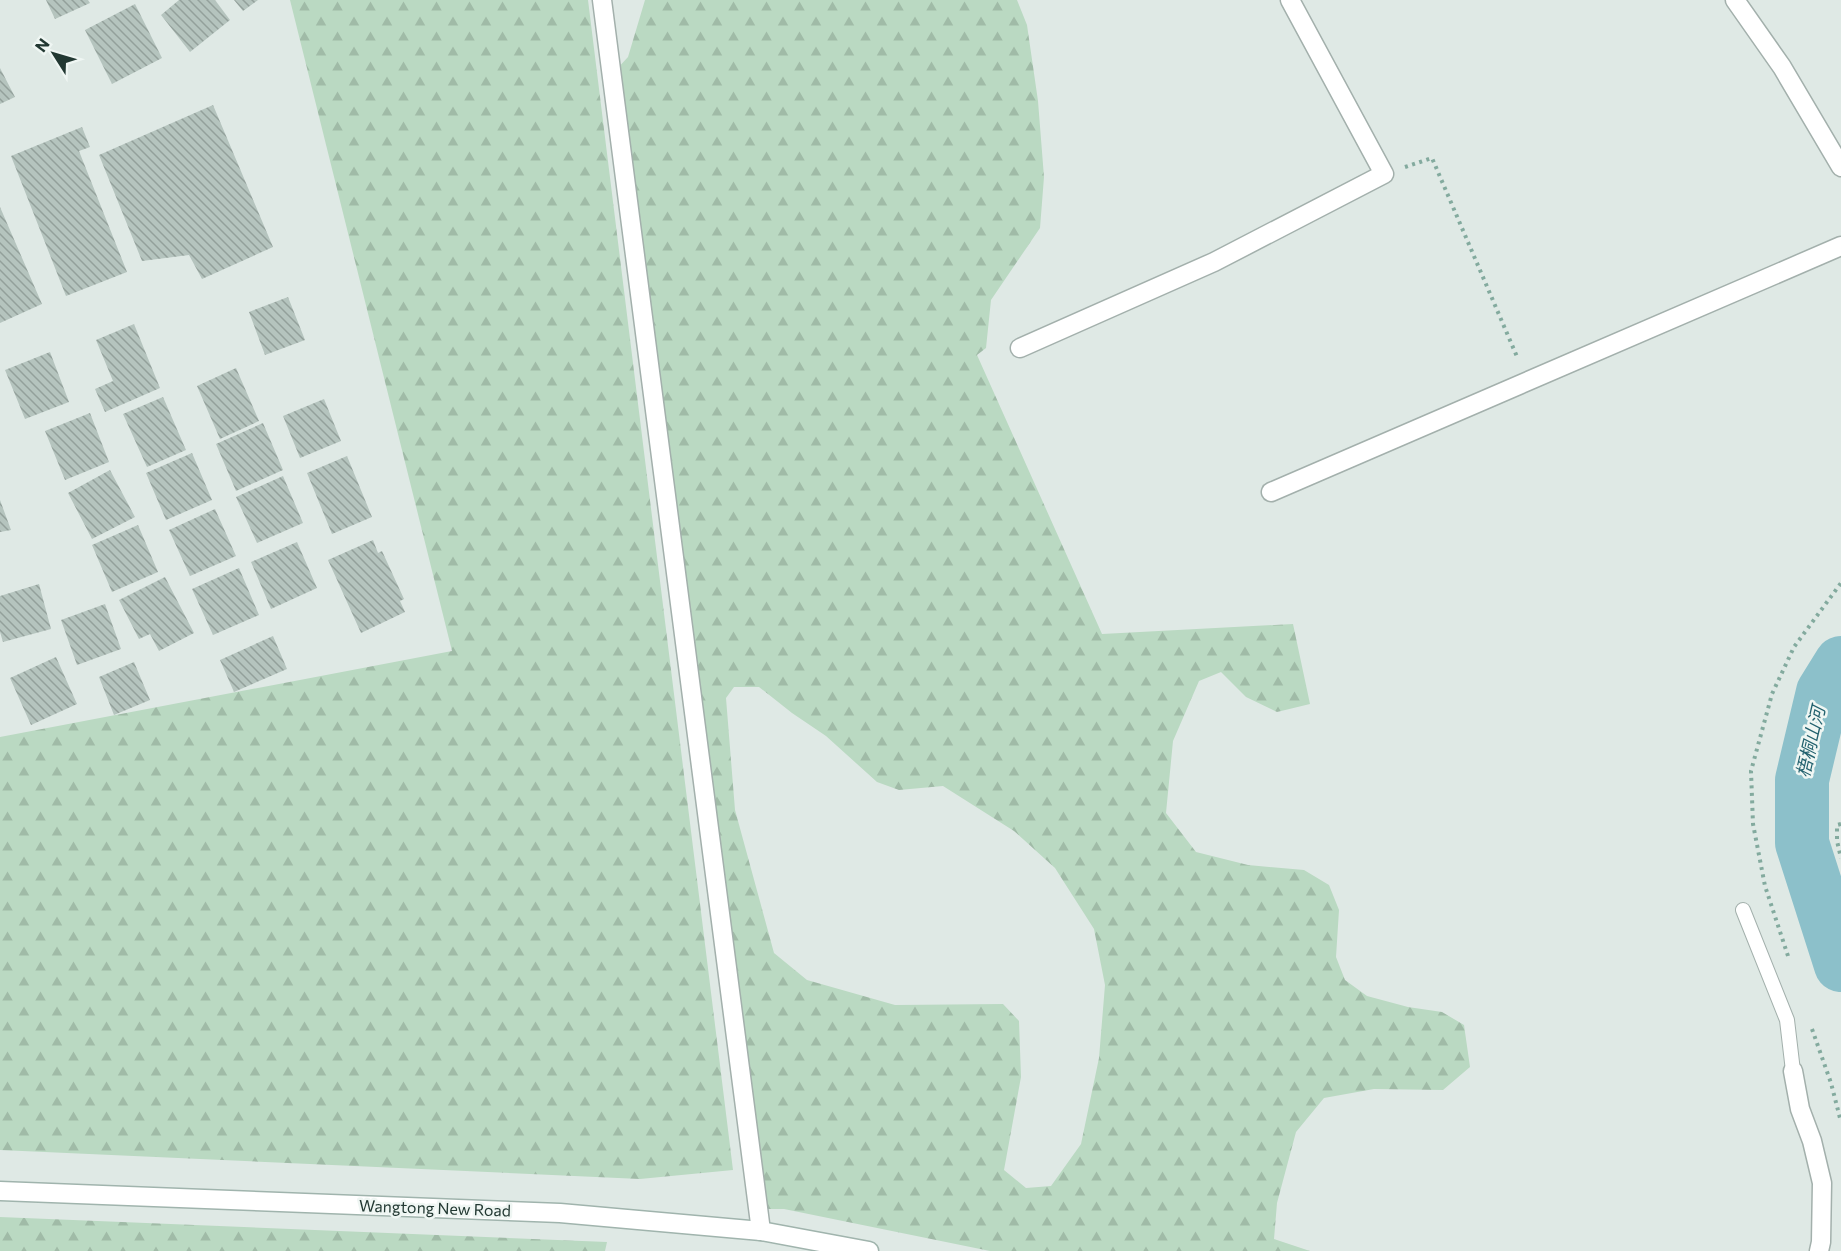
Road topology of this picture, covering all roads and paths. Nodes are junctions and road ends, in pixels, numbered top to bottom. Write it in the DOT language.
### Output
graph roads {
  1 [pos="602,0"];
  2 [pos="1290,0"];
  3 [pos="1735,0"];
  4 [pos="1840,161"];
  5 [pos="1384,174"];
  6 [pos="1841,246"];
  7 [pos="1020,348"];
  8 [pos="1528,382"];
  9 [pos="1272,492"];
  10 [pos="1841,583"];
  11 [pos="1841,824"];
  12 [pos="1841,858"];
  13 [pos="1743,910"];
  14 [pos="1790,961"];
  15 [pos="1811,1024"];
  16 [pos="1793,1071"];
  17 [pos="1841,1122"];
  18 [pos="0,1191"];
  19 [pos="760,1231"];
  20 [pos="869,1251"];
  21 [pos="1819,1251"];
  1 -- 19 [label="street"];
  2 -- 5 [label="street"];
  3 -- 4 [label="street"];
  5 -- 7 [label="street"];
  5 -- 8 [label="path"];
  6 -- 8 [label="street"];
  8 -- 9 [label="street"];
  10 -- 14 [label="path"];
  11 -- 12 [label="path"];
  13 -- 16 [label="lane"];
  15 -- 17 [label="path"];
  16 -- 21 [label="street"];
  18 -- 19 [label="street, Wangtong New Road"];
  19 -- 20 [label="street, Wangtong New Road"];
}
